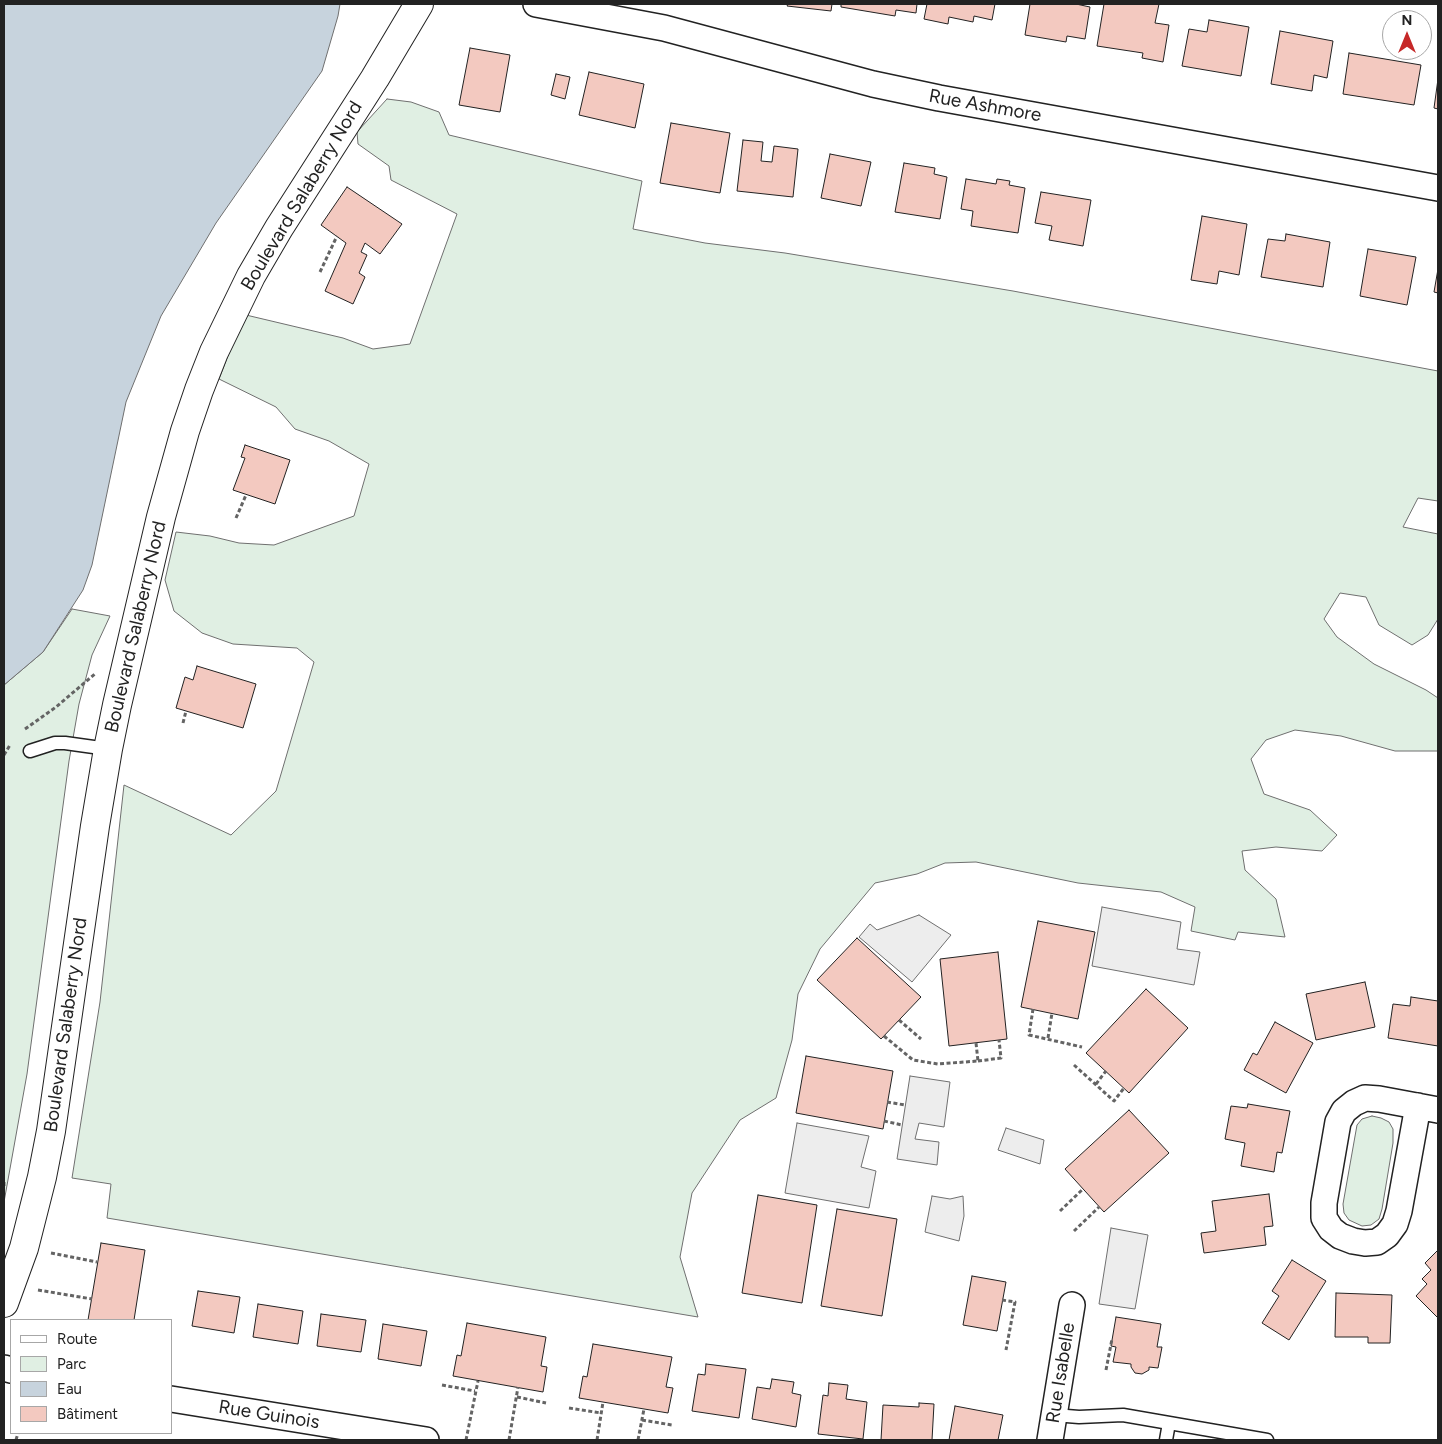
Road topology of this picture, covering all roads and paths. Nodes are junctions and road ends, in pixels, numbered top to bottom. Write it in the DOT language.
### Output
graph roads {
  1 [pos="419,4"];
  2 [pos="536,4"];
  3 [pos="1438,188"];
  4 [pos="337,236"];
  5 [pos="320,272"];
  6 [pos="246,495"];
  7 [pos="236,518"];
  8 [pos="85,682"];
  9 [pos="186,711"];
  10 [pos="183,723"];
  11 [pos="20,733"];
  12 [pos="15,738"];
  13 [pos="108,749"];
  14 [pos="30,752"];
  15 [pos="4,755"];
  16 [pos="1033,1009"];
  17 [pos="1052,1013"];
  18 [pos="899,1020"];
  19 [pos="884,1036"];
  20 [pos="1048,1038"];
  21 [pos="922,1039"];
  22 [pos="1000,1040"];
  23 [pos="976,1043"];
  24 [pos="1082,1047"];
  25 [pos="978,1061"];
  26 [pos="1074,1065"];
  27 [pos="1106,1071"];
  28 [pos="1096,1084"];
  29 [pos="1124,1088"];
  30 [pos="887,1102"];
  31 [pos="906,1105"];
  32 [pos="1428,1108"];
  33 [pos="884,1121"];
  34 [pos="902,1124"];
  35 [pos="4,1182"];
  36 [pos="4,1187"];
  37 [pos="1083,1189"];
  38 [pos="1099,1207"];
  39 [pos="1060,1211"];
  40 [pos="1074,1230"];
  41 [pos="24,1248"];
  42 [pos="97,1262"];
  43 [pos="7,1294"];
  44 [pos="92,1299"];
  45 [pos="1002,1300"];
  46 [pos="1072,1305"];
  47 [pos="1112,1339"];
  48 [pos="1006,1350"];
  49 [pos="1106,1370"];
  50 [pos="478,1380"];
  51 [pos="442,1385"];
  52 [pos="518,1388"];
  53 [pos="476,1391"];
  54 [pos="517,1397"];
  55 [pos="172,1399"];
  56 [pos="603,1402"];
  57 [pos="546,1403"];
  58 [pos="569,1408"];
  59 [pos="644,1409"];
  60 [pos="601,1413"];
  61 [pos="1054,1415"];
  62 [pos="642,1420"];
  63 [pos="1169,1423"];
  64 [pos="672,1425"];
  65 [pos="426,1440"];
  66 [pos="466,1440"];
  67 [pos="509,1440"];
  68 [pos="597,1440"];
  69 [pos="638,1440"];
  70 [pos="1050,1440"];
  71 [pos="1166,1440"];
  72 [pos="1267,1440"];
  1 -- 13 [label="street, Boulevard Salaberry Nord"];
  2 -- 3 [label="street, Rue Ashmore"];
  4 -- 5 [label="path"];
  6 -- 7 [label="path"];
  8 -- 11 [label="path"];
  9 -- 10 [label="path"];
  12 -- 15 [label="path"];
  13 -- 14 [label="lane"];
  13 -- 41 [label="street, Boulevard Salaberry Nord"];
  16 -- 20 [label="path"];
  17 -- 20 [label="path"];
  18 -- 21 [label="path"];
  19 -- 25 [label="path"];
  20 -- 24 [label="path"];
  22 -- 25 [label="path"];
  23 -- 25 [label="path"];
  26 -- 28 [label="path"];
  27 -- 28 [label="path"];
  28 -- 29 [label="path"];
  30 -- 31 [label="path"];
  32 -- 32 [label="street"];
  33 -- 34 [label="path"];
  35 -- 36 [label="path"];
  37 -- 39 [label="path"];
  38 -- 40 [label="path"];
  41 -- 42 [label="path"];
  41 -- 43 [label="street, Boulevard Salaberry Nord"];
  43 -- 44 [label="path"];
  45 -- 48 [label="path"];
  46 -- 61 [label="street, Rue Isabelle"];
  47 -- 49 [label="path"];
  50 -- 53 [label="path"];
  51 -- 53 [label="path"];
  52 -- 54 [label="path"];
  53 -- 66 [label="path"];
  54 -- 57 [label="path"];
  54 -- 67 [label="path"];
  55 -- 65 [label="street, Rue Guinois"];
  56 -- 60 [label="path"];
  58 -- 60 [label="path"];
  59 -- 62 [label="path"];
  60 -- 68 [label="path"];
  61 -- 63 [label="lane"];
  61 -- 70 [label="street, Rue Isabelle"];
  62 -- 64 [label="path"];
  62 -- 69 [label="path"];
  63 -- 71 [label="lane"];
  63 -- 72 [label="lane"];
}
